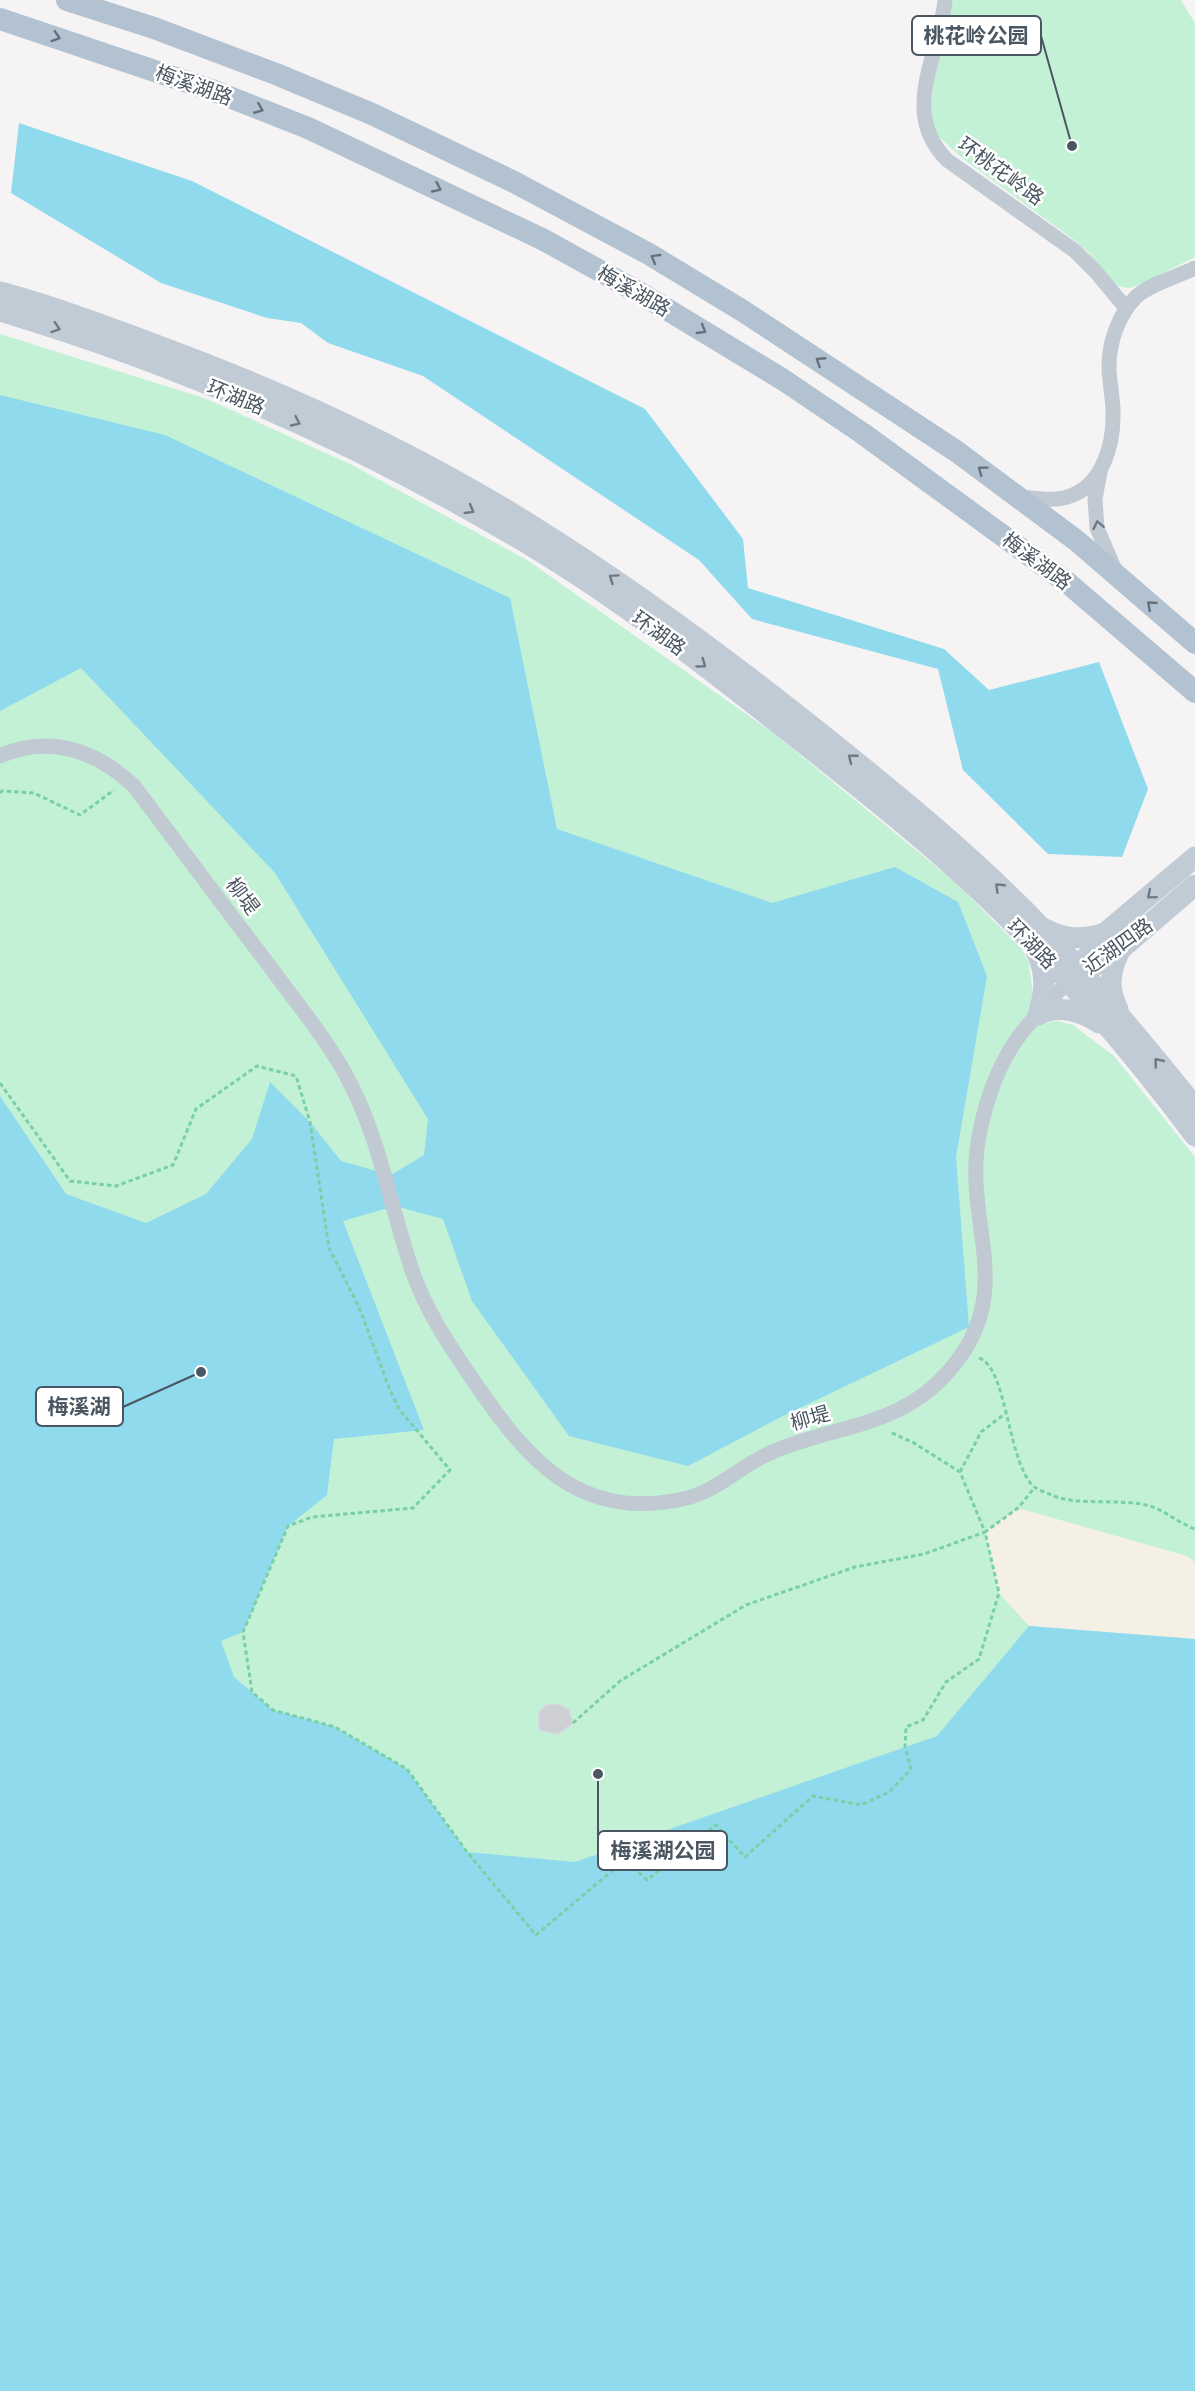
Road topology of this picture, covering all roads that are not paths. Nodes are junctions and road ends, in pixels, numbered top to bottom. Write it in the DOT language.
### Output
graph roads {
  1 [pos="67,0"];
  2 [pos="945,0"];
  3 [pos="0,19"];
  4 [pos="23,26"];
  5 [pos="0,28"];
  6 [pos="1195,268"];
  7 [pos="0,292"];
  8 [pos="1126,308"];
  9 [pos="0,311"];
  10 [pos="1101,469"];
  11 [pos="1018,497"];
  12 [pos="1118,577"];
  13 [pos="1195,643"];
  14 [pos="1195,692"];
  15 [pos="0,756"];
  16 [pos="1195,857"];
  17 [pos="1195,885"];
  18 [pos="1105,933"];
  19 [pos="1036,934"];
  20 [pos="1121,949"];
  21 [pos="1076,974"];
  22 [pos="1038,1015"];
  23 [pos="1117,1026"];
  24 [pos="1195,1107"];
  25 [pos="1195,1136"];
  11 -- 1 [label="main road, 梅溪湖路, one-way"];
  2 -- 8 [label="street, 环桃花岭路"];
  3 -- 4 [label="main road, 梅溪湖路"];
  4 -- 5 [label="main road"];
  4 -- 14 [label="main road, 梅溪湖路, one-way"];
  6 -- 8 [label="street"];
  19 -- 7 [label="main road, 环湖路, one-way"];
  8 -- 10 [label="street"];
  9 -- 19 [label="main road, 环湖路, one-way"];
  10 -- 11 [label="street"];
  12 -- 10 [label="street, one-way"];
  11 -- 12 [label="main road, 梅溪湖路"];
  13 -- 12 [label="main road, 梅溪湖路, one-way"];
  15 -- 22 [label="street, 柳堤"];
  16 -- 18 [label="main road, 近湖四路, one-way"];
  17 -- 20 [label="main road, 近湖四路"];
  18 -- 19 [label="main road"];
  18 -- 21 [label="main road, 近湖四路"];
  19 -- 21 [label="main road, 环湖路"];
  19 -- 22 [label="main road"];
  20 -- 21 [label="main road, 近湖四路"];
  20 -- 23 [label="main road"];
  21 -- 22 [label="street, 柳堤"];
  21 -- 23 [label="main road, 环湖路"];
  22 -- 23 [label="main road"];
  24 -- 23 [label="main road, 环湖路, one-way"];
  23 -- 25 [label="main road, 环湖路"];
}
